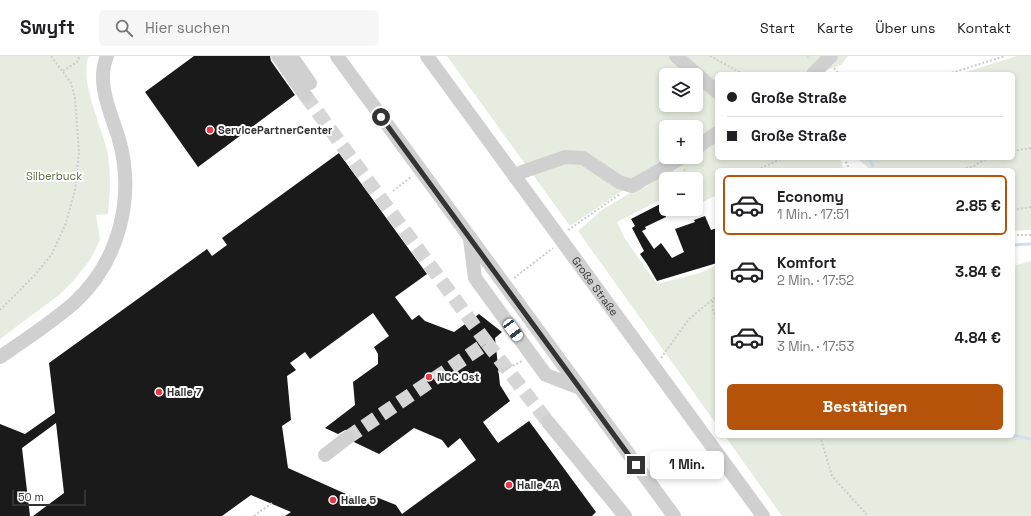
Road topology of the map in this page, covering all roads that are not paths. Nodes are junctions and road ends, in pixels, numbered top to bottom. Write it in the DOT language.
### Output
graph roads {
  1 [pos="107,56"];
  2 [pos="278,56"];
  3 [pos="291,56"];
  4 [pos="337,56"];
  5 [pos="427,56"];
  6 [pos="676,56"];
  7 [pos="831,56"];
  8 [pos="815,72"];
  9 [pos="715,90"];
  10 [pos="715,134"];
  11 [pos="703,143"];
  12 [pos="671,164"];
  13 [pos="515,177"];
  14 [pos="470,238"];
  15 [pos="0,357"];
  16 [pos="580,388"];
  17 [pos="548,422"];
  18 [pos="347,438"];
  19 [pos="325,455"];
  20 [pos="625,516"];
  21 [pos="674,516"];
  22 [pos="763,516"];
  1 -- 15 [label="lane"];
  2 -- 3 [label="lane"];
  4 -- 14 [label="lane"];
  5 -- 13 [label="lane, Große Straße"];
  6 -- 9 [label="lane"];
  7 -- 8 [label="lane"];
  10 -- 11 [label="lane"];
  12 -- 13 [label="lane"];
  13 -- 22 [label="lane, Große Straße"];
  14 -- 16 [label="lane"];
  14 -- 16 [label="lane"];
  16 -- 21 [label="lane"];
  17 -- 20 [label="lane"];
  18 -- 19 [label="lane"];
}
